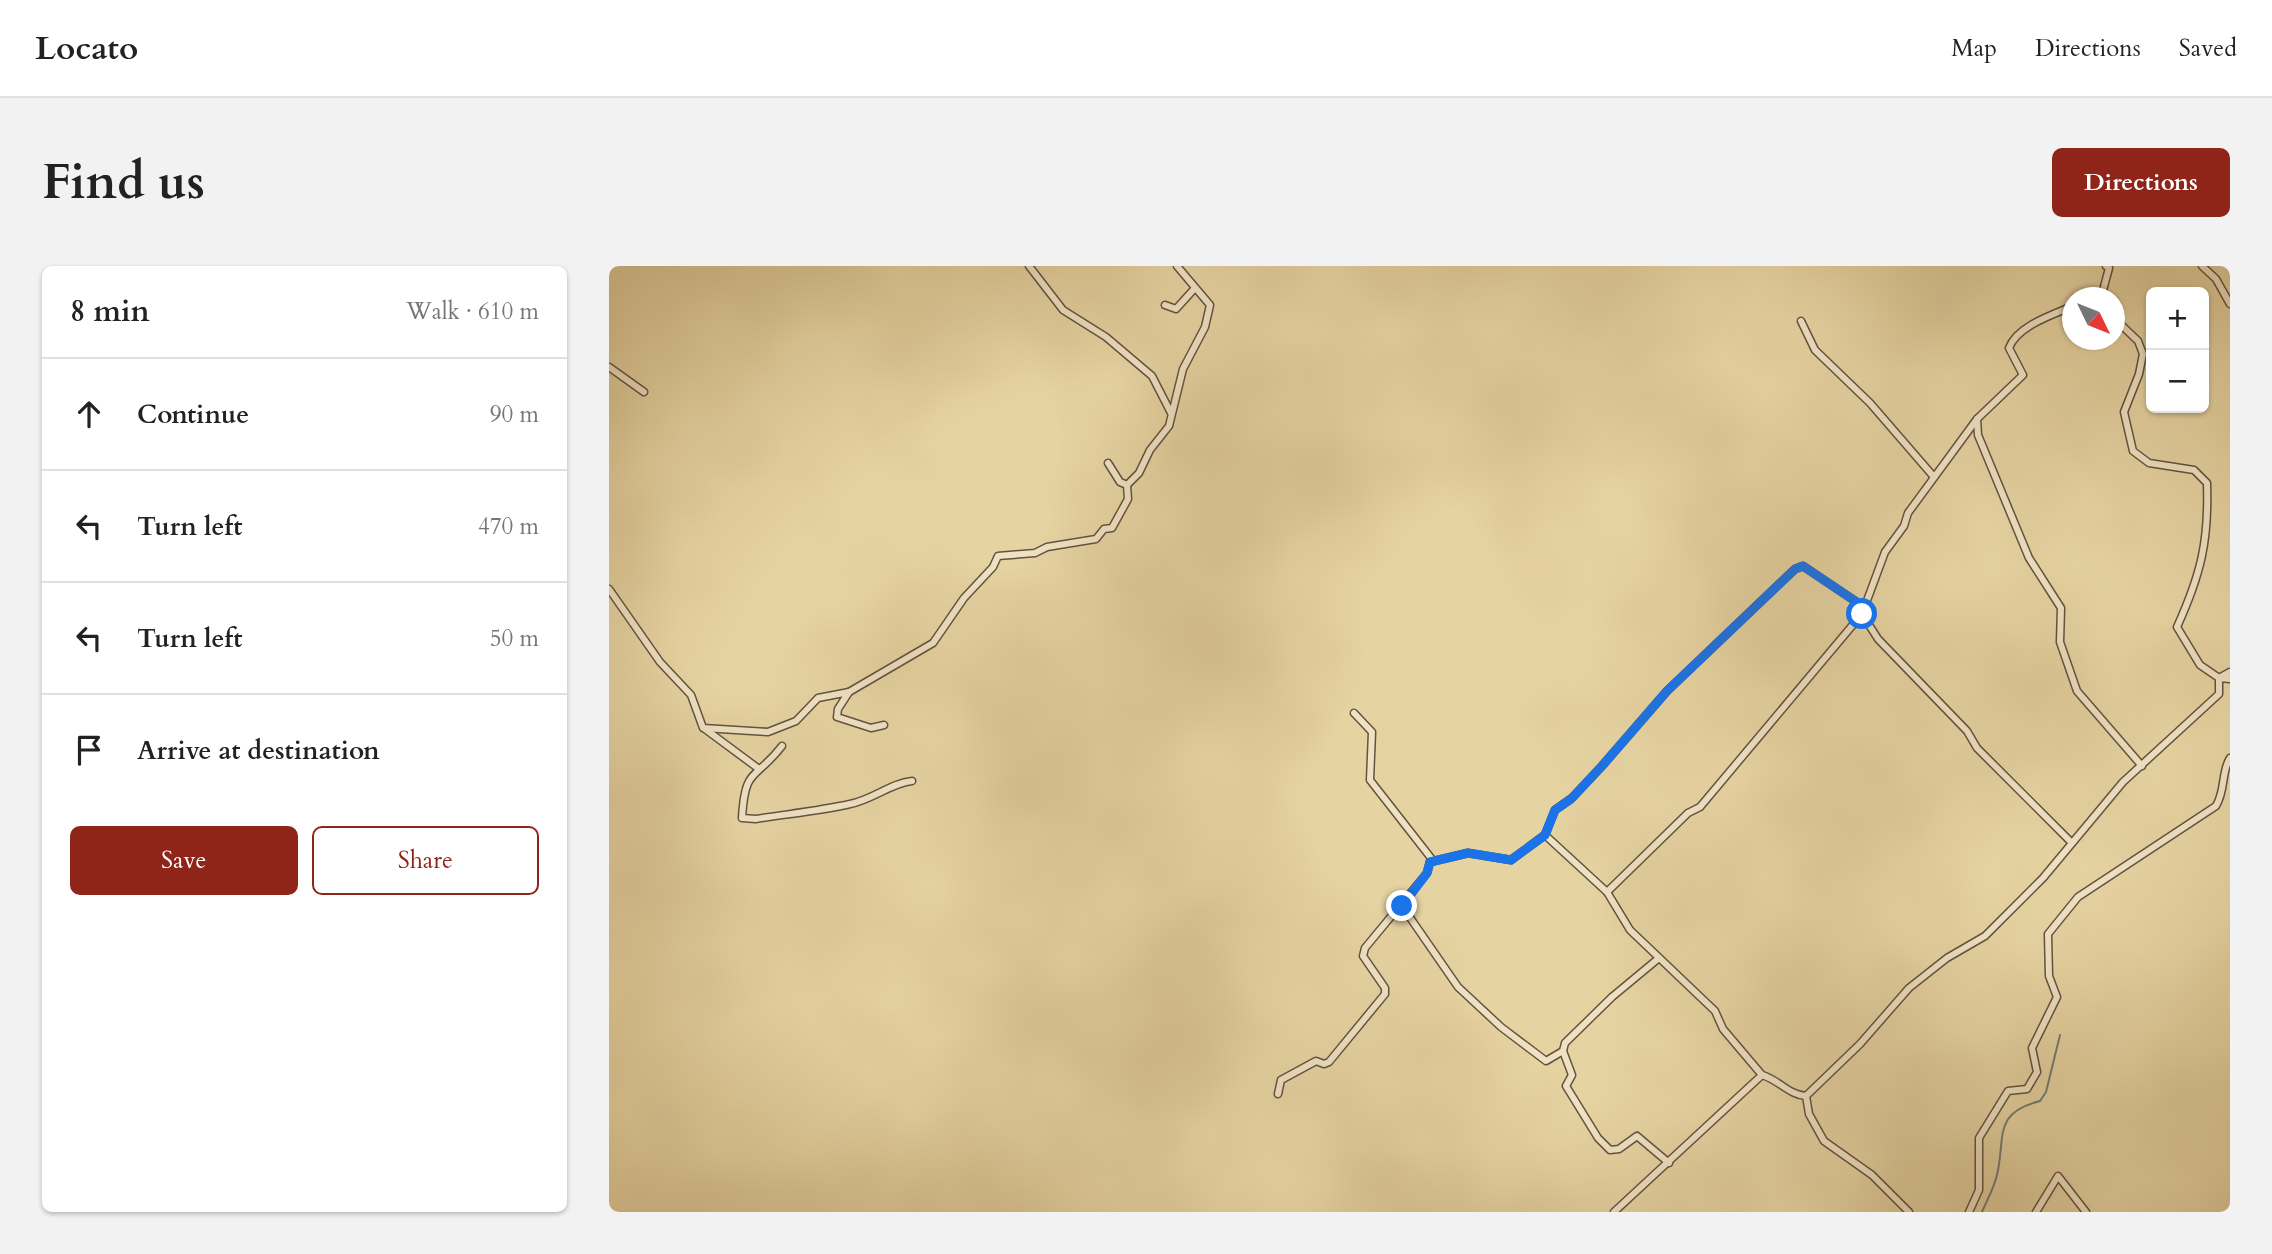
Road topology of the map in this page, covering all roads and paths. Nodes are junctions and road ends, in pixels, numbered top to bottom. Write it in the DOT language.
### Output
graph roads {
  1 [pos="1028,266"];
  2 [pos="1177,266"];
  3 [pos="2203,266"];
  4 [pos="2109,267"];
  5 [pos="2104,287"];
  6 [pos="1195,288"];
  7 [pos="2230,304"];
  8 [pos="1165,305"];
  9 [pos="2062,311"];
  10 [pos="1801,321"];
  11 [pos="2125,328"];
  12 [pos="609,367"];
  13 [pos="643,392"];
  14 [pos="1172,415"];
  15 [pos="1977,419"];
  16 [pos="1108,463"];
  17 [pos="1934,477"];
  18 [pos="1127,485"];
  19 [pos="609,589"];
  20 [pos="1864,612"];
  21 [pos="2230,671"];
  22 [pos="2219,678"];
  23 [pos="2230,678"];
  24 [pos="849,692"];
  25 [pos="1354,713"];
  26 [pos="884,725"];
  27 [pos="703,728"];
  28 [pos="782,746"];
  29 [pos="2230,758"];
  30 [pos="2142,766"];
  31 [pos="759,769"];
  32 [pos="912,781"];
  33 [pos="1545,835"];
  34 [pos="2072,843"];
  35 [pos="1430,862"];
  36 [pos="1607,892"];
  37 [pos="1402,906"];
  38 [pos="1659,958"];
  39 [pos="1563,1051"];
  40 [pos="1762,1075"];
  41 [pos="1277,1094"];
  42 [pos="1806,1096"];
  43 [pos="1669,1163"];
  44 [pos="1614,1212"];
  45 [pos="1909,1212"];
  46 [pos="1969,1212"];
  47 [pos="2036,1212"];
  48 [pos="2086,1212"];
  1 -- 14 [label="street"];
  2 -- 6 [label="street"];
  3 -- 7 [label="street"];
  4 -- 5 [label="street"];
  6 -- 8 [label="street"];
  6 -- 14 [label="street"];
  9 -- 15 [label="street"];
  10 -- 17 [label="street"];
  11 -- 22 [label="street"];
  12 -- 13 [label="street"];
  14 -- 18 [label="street"];
  15 -- 17 [label="street"];
  15 -- 30 [label="street"];
  16 -- 18 [label="street"];
  17 -- 20 [label="street"];
  18 -- 24 [label="street"];
  19 -- 27 [label="street"];
  20 -- 33 [label="street"];
  20 -- 34 [label="street"];
  20 -- 36 [label="street"];
  21 -- 22 [label="street"];
  22 -- 23 [label="street"];
  22 -- 30 [label="street"];
  24 -- 26 [label="street"];
  24 -- 27 [label="street"];
  25 -- 35 [label="street"];
  27 -- 31 [label="street"];
  28 -- 31 [label="street"];
  29 -- 46 [label="street"];
  30 -- 34 [label="street"];
  31 -- 32 [label="street"];
  33 -- 35 [label="street"];
  33 -- 36 [label="street"];
  34 -- 42 [label="street"];
  35 -- 37 [label="street"];
  36 -- 38 [label="street"];
  37 -- 39 [label="street"];
  37 -- 41 [label="street"];
  38 -- 39 [label="street"];
  38 -- 40 [label="street"];
  39 -- 43 [label="street"];
  40 -- 42 [label="street"];
  40 -- 43 [label="street"];
  42 -- 45 [label="street"];
  43 -- 44 [label="street"];
  47 -- 48 [label="street"];
}
